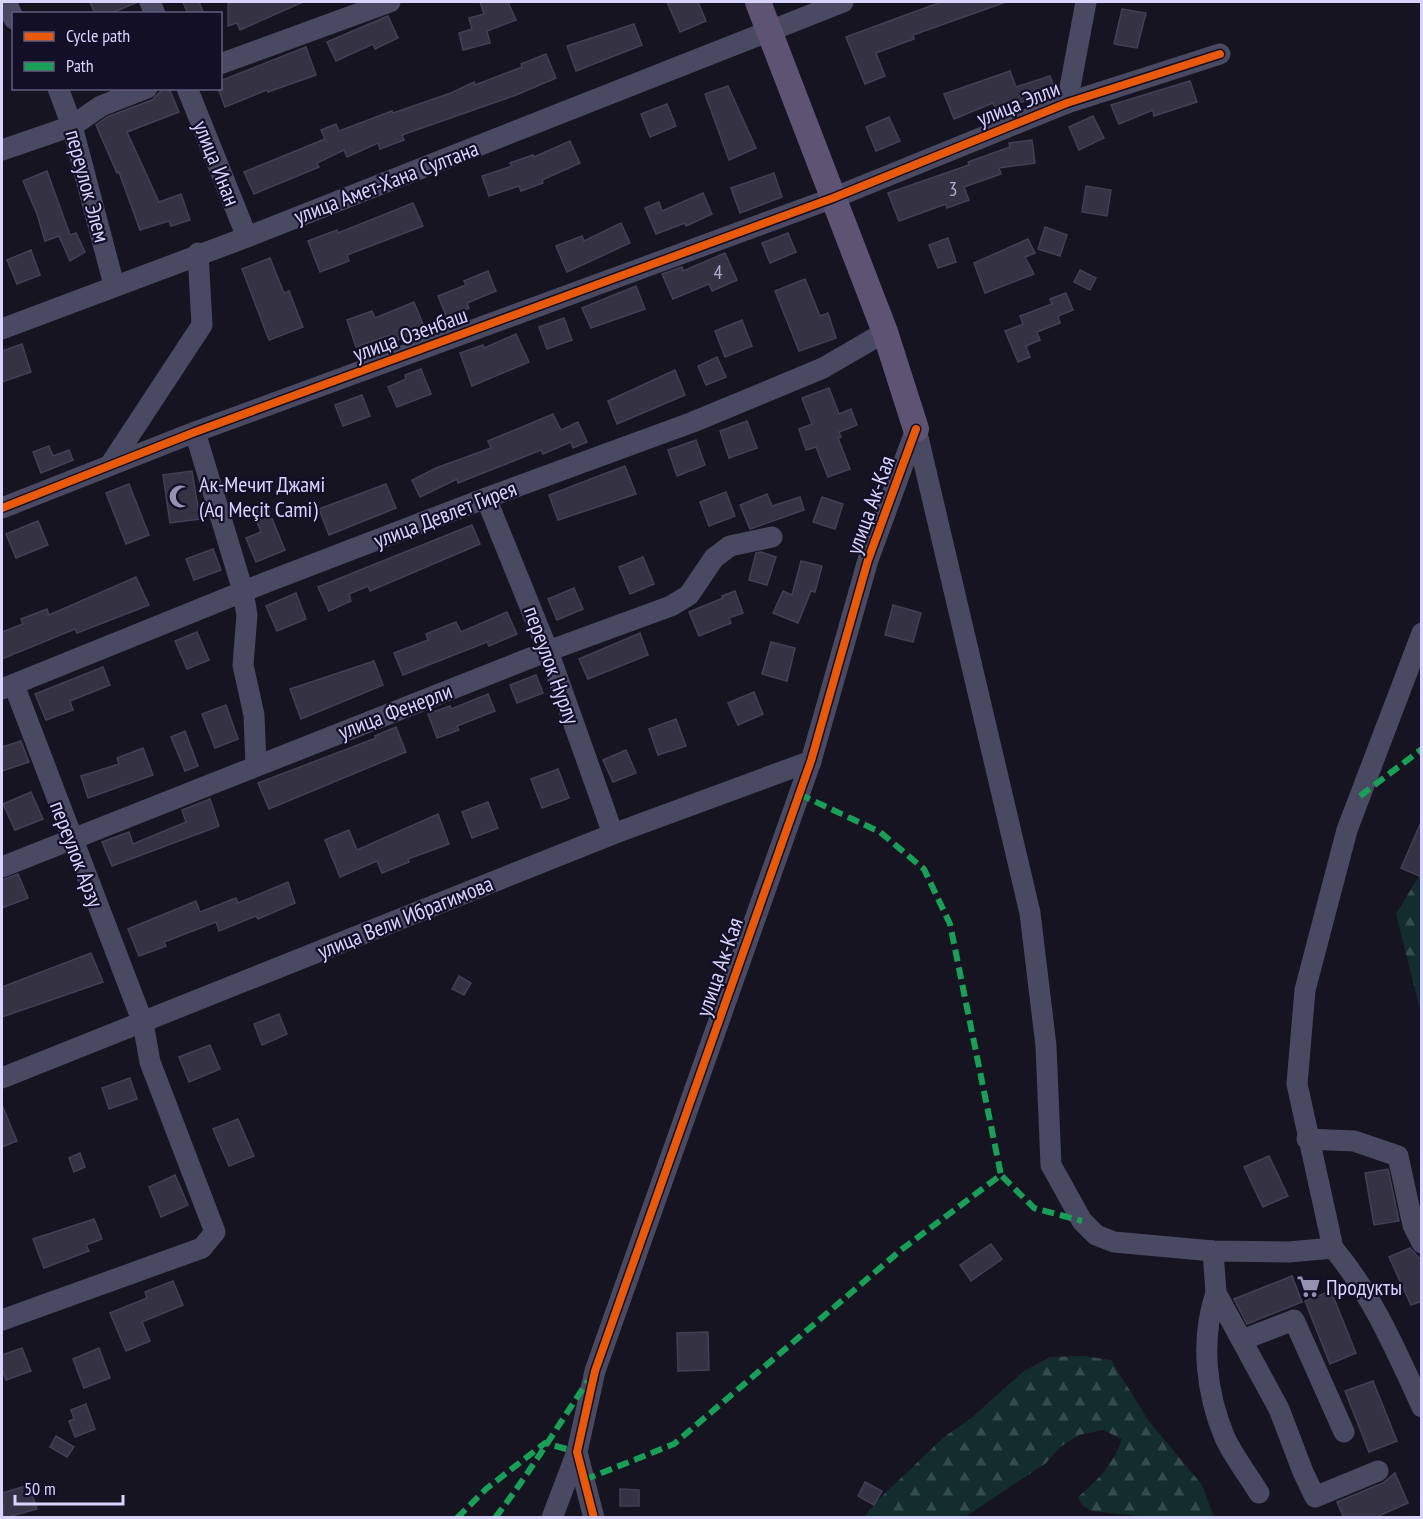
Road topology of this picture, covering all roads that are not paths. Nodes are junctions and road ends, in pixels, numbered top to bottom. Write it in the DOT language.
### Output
graph roads {
  1 [pos="390,2"];
  2 [pos="758,2"];
  3 [pos="843,2"];
  4 [pos="1086,2"];
  5 [pos="769,31"];
  6 [pos="1221,54"];
  7 [pos="222,63"];
  8 [pos="59,90"];
  9 [pos="142,90"];
  10 [pos="188,90"];
  11 [pos="1067,103"];
  12 [pos="72,126"];
  13 [pos="2,150"];
  14 [pos="833,198"];
  15 [pos="247,237"];
  16 [pos="198,253"];
  17 [pos="114,285"];
  18 [pos="2,328"];
  19 [pos="885,332"];
  20 [pos="916,429"];
  21 [pos="195,432"];
  22 [pos="110,465"];
  23 [pos="486,498"];
  24 [pos="2,508"];
  25 [pos="772,537"];
  26 [pos="243,591"];
  27 [pos="1422,633"];
  28 [pos="548,651"];
  29 [pos="8,687"];
  30 [pos="811,761"];
  31 [pos="256,765"];
  32 [pos="613,834"];
  33 [pos="72,841"];
  34 [pos="2,867"];
  35 [pos="143,1023"];
  36 [pos="2,1078"];
  37 [pos="1307,1139"];
  38 [pos="1422,1243"];
  39 [pos="1333,1248"];
  40 [pos="1213,1251"];
  41 [pos="1216,1293"];
  42 [pos="2,1320"];
  43 [pos="1242,1340"];
  44 [pos="1422,1407"];
  45 [pos="1344,1432"];
  46 [pos="577,1452"];
  47 [pos="1378,1471"];
  48 [pos="1259,1493"];
  49 [pos="552,1518"];
  50 [pos="594,1518"];
  1 -- 7 [label="street"];
  2 -- 5 [label="main road"];
  3 -- 5 [label="street, улица Амет-Хана Султана"];
  4 -- 11 [label="street"];
  5 -- 14 [label="main road"];
  5 -- 15 [label="street, улица Амет-Хана Султана"];
  6 -- 11 [label="street, улица Элли"];
  8 -- 12 [label="street, переулок Элем"];
  9 -- 12 [label="street"];
  10 -- 15 [label="street, улица Инан"];
  11 -- 14 [label="street, улица Элли"];
  12 -- 13 [label="street"];
  12 -- 17 [label="street, переулок Элем"];
  14 -- 19 [label="main road"];
  14 -- 21 [label="street, улица Озенбаш"];
  15 -- 16 [label="street, улица Амет-Хана Султана"];
  16 -- 17 [label="street, улица Амет-Хана Султана"];
  16 -- 22 [label="street"];
  17 -- 18 [label="street, улица Амет-Хана Султана"];
  19 -- 20 [label="main road"];
  19 -- 23 [label="street, улица Девлет Гирея"];
  20 -- 30 [label="street, улица Ак-Кая"];
  20 -- 40 [label="street"];
  21 -- 22 [label="street, улица Озенбаш"];
  21 -- 26 [label="street"];
  22 -- 24 [label="street, улица Озенбаш"];
  23 -- 26 [label="street, улица Девлет Гирея"];
  23 -- 28 [label="street, переулок Нурлу"];
  25 -- 28 [label="street, улица Фенерли"];
  26 -- 29 [label="street, улица Девлет Гирея"];
  26 -- 31 [label="street"];
  27 -- 37 [label="street"];
  28 -- 31 [label="street, улица Фенерли"];
  28 -- 32 [label="street, переулок Нурлу"];
  29 -- 33 [label="street, переулок Арзу"];
  30 -- 32 [label="street, улица Вели Ибрагимова"];
  30 -- 46 [label="street, улица Ак-Кая"];
  31 -- 33 [label="street, улица Фенерли"];
  32 -- 35 [label="street, улица Вели Ибрагимова"];
  33 -- 34 [label="street, улица Фенерли"];
  33 -- 35 [label="street, переулок Арзу"];
  35 -- 36 [label="street, улица Вели Ибрагимова"];
  35 -- 42 [label="street, переулок Арзу"];
  37 -- 38 [label="street"];
  37 -- 39 [label="street"];
  39 -- 40 [label="street"];
  39 -- 44 [label="street"];
  40 -- 41 [label="street"];
  41 -- 43 [label="street"];
  41 -- 48 [label="street"];
  43 -- 45 [label="street"];
  43 -- 47 [label="street"];
  46 -- 49 [label="street"];
  46 -- 50 [label="street, улица Ак-Кая"];
}
